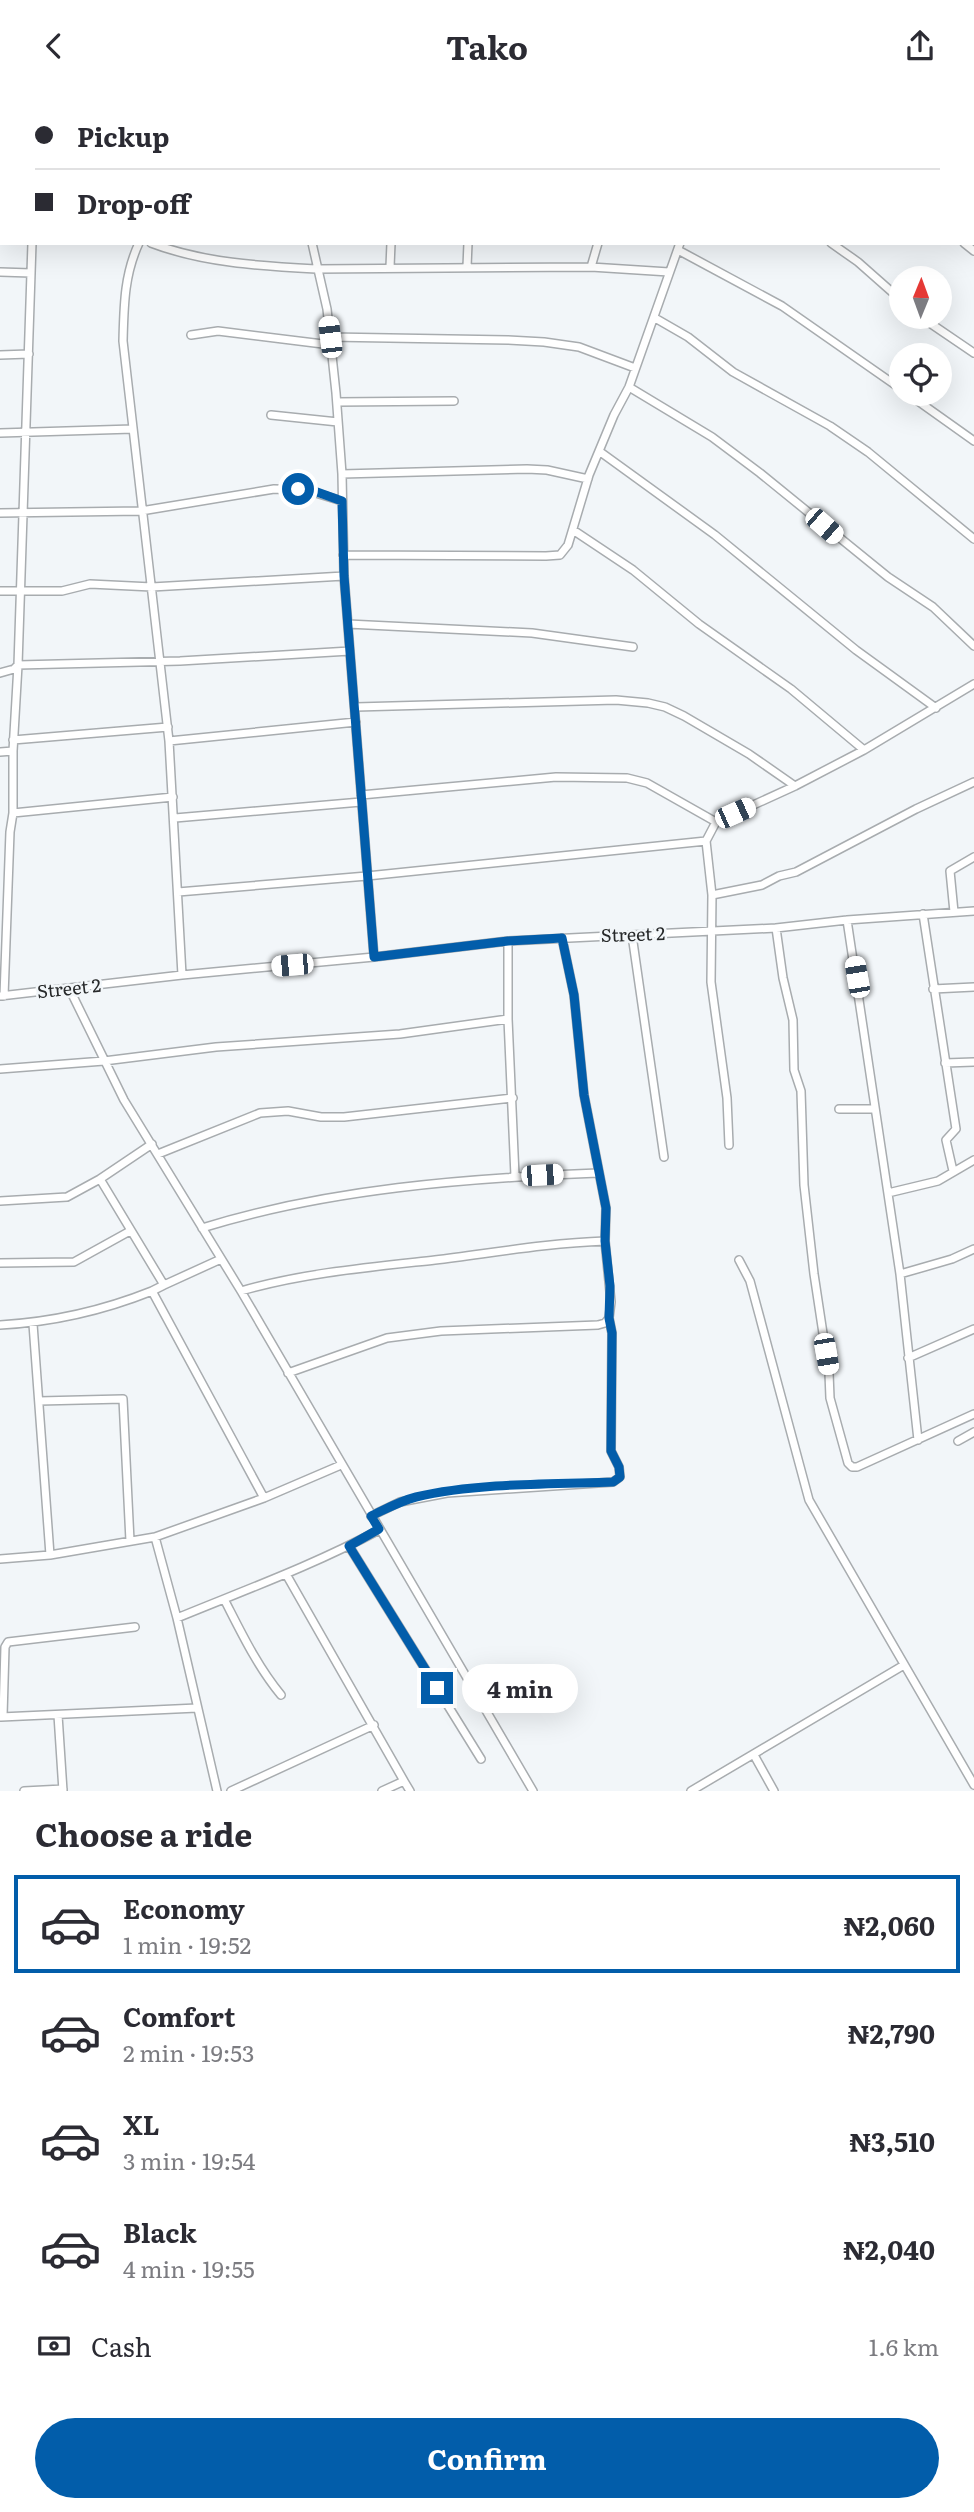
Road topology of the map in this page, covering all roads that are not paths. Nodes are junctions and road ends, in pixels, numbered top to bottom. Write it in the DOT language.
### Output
graph roads {
  1 [pos="32,245"];
  2 [pos="138,245"];
  3 [pos="157,245"];
  4 [pos="312,245"];
  5 [pos="391,245"];
  6 [pos="468,245"];
  7 [pos="597,245"];
  8 [pos="834,245"];
  9 [pos="679,246"];
  10 [pos="390,267"];
  11 [pos="467,267"];
  12 [pos="591,267"];
  13 [pos="317,269"];
  14 [pos="0,272"];
  15 [pos="669,272"];
  16 [pos="31,274"];
  17 [pos="889,289"];
  18 [pos="655,318"];
  19 [pos="939,329"];
  20 [pos="191,335"];
  21 [pos="330,341"];
  22 [pos="974,353"];
  23 [pos="29,354"];
  24 [pos="0,355"];
  25 [pos="635,368"];
  26 [pos="889,381"];
  27 [pos="629,387"];
  28 [pos="454,401"];
  29 [pos="337,402"];
  30 [pos="925,406"];
  31 [pos="271,415"];
  32 [pos="338,422"];
  33 [pos="133,429"];
  34 [pos="24,432"];
  35 [pos="0,433"];
  36 [pos="974,441"];
  37 [pos="599,451"];
  38 [pos="342,474"];
  39 [pos="588,479"];
  40 [pos="342,501"];
  41 [pos="23,511"];
  42 [pos="141,511"];
  43 [pos="0,513"];
  44 [pos="573,530"];
  45 [pos="974,539"];
  46 [pos="343,555"];
  47 [pos="344,576"];
  48 [pos="152,587"];
  49 [pos="0,591"];
  50 [pos="20,591"];
  51 [pos="348,624"];
  52 [pos="974,646"];
  53 [pos="633,647"];
  54 [pos="350,651"];
  55 [pos="161,661"];
  56 [pos="18,664"];
  57 [pos="0,673"];
  58 [pos="974,684"];
  59 [pos="355,707"];
  60 [pos="936,708"];
  61 [pos="356,722"];
  62 [pos="168,727"];
  63 [pos="13,740"];
  64 [pos="169,741"];
  65 [pos="864,750"];
  66 [pos="13,751"];
  67 [pos="0,752"];
  68 [pos="974,782"];
  69 [pos="795,786"];
  70 [pos="173,797"];
  71 [pos="361,799"];
  72 [pos="13,813"];
  73 [pos="175,818"];
  74 [pos="716,822"];
  75 [pos="10,832"];
  76 [pos="0,833"];
  77 [pos="706,841"];
  78 [pos="974,857"];
  79 [pos="367,876"];
  80 [pos="178,892"];
  81 [pos="712,895"];
  82 [pos="3,908"];
  83 [pos="974,911"];
  84 [pos="954,912"];
  85 [pos="923,914"];
  86 [pos="847,920"];
  87 [pos="776,928"];
  88 [pos="710,932"];
  89 [pos="632,935"];
  90 [pos="562,938"];
  91 [pos="508,941"];
  92 [pos="374,957"];
  93 [pos="183,975"];
  94 [pos="974,987"];
  95 [pos="70,989"];
  96 [pos="933,989"];
  97 [pos="2,996"];
  98 [pos="508,1019"];
  99 [pos="103,1061"];
  100 [pos="974,1062"];
  101 [pos="945,1063"];
  102 [pos="0,1069"];
  103 [pos="513,1098"];
  104 [pos="839,1109"];
  105 [pos="874,1109"];
  106 [pos="152,1145"];
  107 [pos="729,1145"];
  108 [pos="158,1154"];
  109 [pos="664,1157"];
  110 [pos="974,1160"];
  111 [pos="953,1171"];
  112 [pos="598,1173"];
  113 [pos="515,1177"];
  114 [pos="100,1179"];
  115 [pos="888,1193"];
  116 [pos="0,1201"];
  117 [pos="202,1227"];
  118 [pos="130,1231"];
  119 [pos="605,1241"];
  120 [pos="974,1249"];
  121 [pos="221,1259"];
  122 [pos="739,1259"];
  123 [pos="0,1263"];
  124 [pos="900,1274"];
  125 [pos="164,1285"];
  126 [pos="152,1291"];
  127 [pos="241,1291"];
  128 [pos="609,1318"];
  129 [pos="33,1324"];
  130 [pos="0,1325"];
  131 [pos="974,1329"];
  132 [pos="908,1358"];
  133 [pos="288,1373"];
  134 [pos="39,1401"];
  135 [pos="974,1414"];
  136 [pos="974,1432"];
  137 [pos="918,1440"];
  138 [pos="958,1441"];
  139 [pos="341,1465"];
  140 [pos="264,1498"];
  141 [pos="371,1516"];
  142 [pos="379,1529"];
  143 [pos="155,1537"];
  144 [pos="130,1541"];
  145 [pos="349,1546"];
  146 [pos="50,1555"];
  147 [pos="0,1559"];
  148 [pos="286,1574"];
  149 [pos="224,1599"];
  150 [pos="177,1618"];
  151 [pos="135,1627"];
  152 [pos="904,1665"];
  153 [pos="281,1695"];
  154 [pos="197,1708"];
  155 [pos="58,1715"];
  156 [pos="2,1717"];
  157 [pos="374,1725"];
  158 [pos="754,1755"];
  159 [pos="481,1759"];
  160 [pos="404,1781"];
  161 [pos="974,1785"];
  162 [pos="63,1790"];
  163 [pos="530,1790"];
  164 [pos="24,1791"];
  165 [pos="217,1791"];
  166 [pos="231,1791"];
  167 [pos="382,1791"];
  168 [pos="410,1791"];
  169 [pos="691,1791"];
  170 [pos="774,1791"];
  1 -- 16 [label="street"];
  2 -- 33 [label="street"];
  3 -- 13 [label="street"];
  4 -- 13 [label="street"];
  5 -- 10 [label="street"];
  6 -- 11 [label="street"];
  7 -- 12 [label="street"];
  8 -- 17 [label="street"];
  9 -- 15 [label="street"];
  9 -- 26 [label="street"];
  10 -- 11 [label="street"];
  10 -- 13 [label="street"];
  11 -- 12 [label="street"];
  12 -- 15 [label="street"];
  13 -- 21 [label="street"];
  14 -- 16 [label="street"];
  15 -- 18 [label="street"];
  16 -- 23 [label="street"];
  18 -- 25 [label="street"];
  18 -- 45 [label="street"];
  19 -- 22 [label="street"];
  20 -- 21 [label="street"];
  21 -- 25 [label="street"];
  21 -- 29 [label="street"];
  23 -- 24 [label="street"];
  23 -- 34 [label="street"];
  25 -- 27 [label="street"];
  27 -- 37 [label="street"];
  27 -- 52 [label="street"];
  28 -- 29 [label="street"];
  29 -- 32 [label="street"];
  30 -- 36 [label="street"];
  31 -- 32 [label="street"];
  32 -- 38 [label="street"];
  33 -- 34 [label="street"];
  33 -- 42 [label="street"];
  34 -- 35 [label="street"];
  34 -- 41 [label="street"];
  37 -- 39 [label="street"];
  37 -- 60 [label="street"];
  38 -- 39 [label="street"];
  38 -- 40 [label="street"];
  39 -- 44 [label="street"];
  40 -- 42 [label="street"];
  40 -- 46 [label="street"];
  41 -- 42 [label="street"];
  41 -- 43 [label="street"];
  41 -- 50 [label="street"];
  42 -- 48 [label="street"];
  44 -- 46 [label="street"];
  44 -- 65 [label="street"];
  46 -- 47 [label="street"];
  47 -- 48 [label="street"];
  47 -- 51 [label="street"];
  48 -- 50 [label="street"];
  48 -- 55 [label="street"];
  49 -- 50 [label="street"];
  50 -- 56 [label="street"];
  51 -- 53 [label="street"];
  51 -- 54 [label="street"];
  54 -- 55 [label="street"];
  54 -- 59 [label="street"];
  55 -- 56 [label="street"];
  55 -- 62 [label="street"];
  56 -- 57 [label="street"];
  56 -- 63 [label="street"];
  58 -- 60 [label="street"];
  59 -- 61 [label="street"];
  59 -- 69 [label="street"];
  60 -- 65 [label="street"];
  61 -- 64 [label="street"];
  61 -- 71 [label="street"];
  62 -- 63 [label="street"];
  62 -- 64 [label="street"];
  63 -- 66 [label="street"];
  64 -- 70 [label="street"];
  65 -- 69 [label="street"];
  66 -- 67 [label="street"];
  66 -- 72 [label="street"];
  68 -- 81 [label="street"];
  69 -- 74 [label="street"];
  70 -- 72 [label="street"];
  70 -- 73 [label="street"];
  71 -- 73 [label="street"];
  71 -- 74 [label="street"];
  71 -- 79 [label="street"];
  72 -- 75 [label="street"];
  73 -- 80 [label="street"];
  74 -- 77 [label="street"];
  75 -- 76 [label="street"];
  75 -- 82 [label="street"];
  77 -- 79 [label="street"];
  77 -- 81 [label="street"];
  78 -- 84 [label="street"];
  79 -- 80 [label="street"];
  79 -- 92 [label="street"];
  80 -- 93 [label="street"];
  81 -- 88 [label="street"];
  82 -- 97 [label="street"];
  83 -- 84 [label="street, Street 2"];
  84 -- 85 [label="street, Street 2"];
  85 -- 86 [label="street, Street 2"];
  85 -- 96 [label="street"];
  86 -- 87 [label="street, Street 2"];
  86 -- 105 [label="street"];
  87 -- 88 [label="street, Street 2"];
  87 -- 137 [label="street"];
  88 -- 89 [label="street, Street 2"];
  88 -- 107 [label="street"];
  89 -- 90 [label="street, Street 2"];
  89 -- 109 [label="street"];
  90 -- 91 [label="street, Street 2"];
  90 -- 112 [label="street"];
  91 -- 92 [label="street, Street 2"];
  91 -- 98 [label="street"];
  92 -- 93 [label="street, Street 2"];
  93 -- 95 [label="street, Street 2"];
  94 -- 96 [label="street"];
  95 -- 97 [label="street, Street 2"];
  95 -- 99 [label="street"];
  96 -- 101 [label="street"];
  98 -- 99 [label="street"];
  98 -- 103 [label="street"];
  99 -- 102 [label="street"];
  99 -- 106 [label="street"];
  100 -- 101 [label="street"];
  101 -- 111 [label="street"];
  103 -- 108 [label="street"];
  103 -- 113 [label="street"];
  104 -- 105 [label="street"];
  105 -- 115 [label="street"];
  106 -- 108 [label="street"];
  106 -- 114 [label="street"];
  108 -- 117 [label="street"];
  110 -- 111 [label="street"];
  111 -- 115 [label="street"];
  112 -- 113 [label="street"];
  112 -- 119 [label="street"];
  113 -- 117 [label="street"];
  114 -- 116 [label="street"];
  114 -- 118 [label="street"];
  115 -- 124 [label="street"];
  117 -- 121 [label="street"];
  118 -- 123 [label="street"];
  118 -- 125 [label="street"];
  119 -- 127 [label="street"];
  119 -- 128 [label="street"];
  120 -- 124 [label="street"];
  121 -- 125 [label="street"];
  121 -- 127 [label="street"];
  122 -- 152 [label="street"];
  124 -- 132 [label="street"];
  125 -- 126 [label="street"];
  126 -- 129 [label="street"];
  126 -- 140 [label="street"];
  127 -- 133 [label="street"];
  128 -- 133 [label="street"];
  128 -- 141 [label="street"];
  129 -- 130 [label="street"];
  129 -- 134 [label="street"];
  131 -- 132 [label="street"];
  132 -- 137 [label="street"];
  133 -- 139 [label="street"];
  134 -- 144 [label="street"];
  134 -- 146 [label="street"];
  135 -- 137 [label="street"];
  136 -- 138 [label="street"];
  139 -- 140 [label="street"];
  139 -- 141 [label="street"];
  140 -- 143 [label="street"];
  141 -- 142 [label="street"];
  142 -- 145 [label="street"];
  142 -- 163 [label="street"];
  143 -- 144 [label="street"];
  143 -- 150 [label="street"];
  144 -- 146 [label="street"];
  145 -- 148 [label="street"];
  145 -- 159 [label="street"];
  146 -- 147 [label="street"];
  148 -- 149 [label="street"];
  148 -- 157 [label="street"];
  149 -- 150 [label="street"];
  149 -- 153 [label="street"];
  150 -- 154 [label="street"];
  151 -- 156 [label="street"];
  152 -- 158 [label="street"];
  152 -- 161 [label="street"];
  154 -- 155 [label="street"];
  154 -- 165 [label="street"];
  155 -- 156 [label="street"];
  155 -- 162 [label="street"];
  157 -- 160 [label="street"];
  157 -- 166 [label="street"];
  158 -- 169 [label="street"];
  158 -- 170 [label="street"];
  160 -- 167 [label="street"];
  160 -- 168 [label="street"];
  162 -- 164 [label="street"];
}
